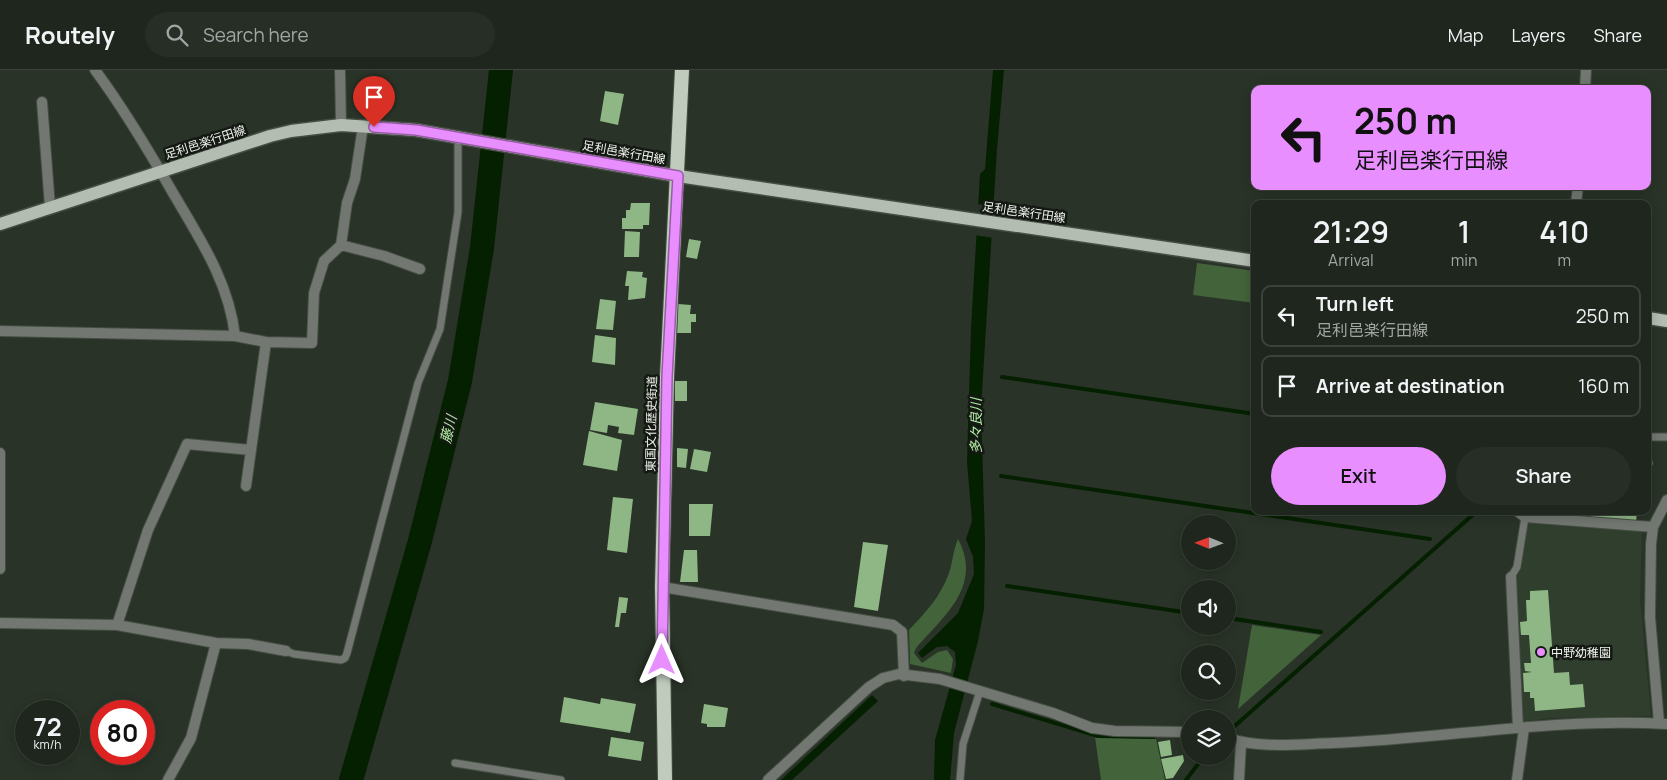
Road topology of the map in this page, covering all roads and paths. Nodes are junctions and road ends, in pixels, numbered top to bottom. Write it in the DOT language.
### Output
graph roads {
  1 [pos="95,70"];
  2 [pos="340,70"];
  3 [pos="682,70"];
  4 [pos="1586,70"];
  5 [pos="1585,85"];
  6 [pos="42,102"];
  7 [pos="342,125"];
  8 [pos="363,126"];
  9 [pos="462,138"];
  10 [pos="161,171"];
  11 [pos="678,176"];
  12 [pos="50,207"];
  13 [pos="0,224"];
  14 [pos="341,245"];
  15 [pos="1251,260"];
  16 [pos="420,269"];
  17 [pos="1651,318"];
  18 [pos="1667,321"];
  19 [pos="0,331"];
  20 [pos="235,336"];
  21 [pos="266,342"];
  22 [pos="1651,437"];
  23 [pos="1667,437"];
  24 [pos="251,450"];
  25 [pos="0,453"];
  26 [pos="246,486"];
  27 [pos="1667,500"];
  28 [pos="1521,515"];
  29 [pos="1530,515"];
  30 [pos="1653,528"];
  31 [pos="0,569"];
  32 [pos="1511,577"];
  33 [pos="662,587"];
  34 [pos="0,623"];
  35 [pos="117,625"];
  36 [pos="216,642"];
  37 [pos="286,651"];
  38 [pos="904,676"];
  39 [pos="978,690"];
  40 [pos="1663,723"];
  41 [pos="1521,728"];
  42 [pos="1181,731"];
  43 [pos="1236,741"];
  44 [pos="1241,743"];
  45 [pos="455,763"];
  46 [pos="529,778"];
  47 [pos="168,780"];
  48 [pos="561,780"];
  49 [pos="665,780"];
  50 [pos="768,780"];
  51 [pos="960,780"];
  52 [pos="1239,780"];
  53 [pos="1517,780"];
  1 -- 10 [label="street"];
  2 -- 7 [label="street"];
  3 -- 11 [label="highway, 東国文化歴史街道"];
  4 -- 5 [label="street"];
  6 -- 12 [label="street"];
  7 -- 8 [label="main road, 足利邑楽行田線"];
  7 -- 10 [label="main road, 足利邑楽行田線"];
  8 -- 9 [label="main road, 足利邑楽行田線"];
  8 -- 14 [label="street"];
  9 -- 11 [label="main road, 足利邑楽行田線"];
  9 -- 37 [label="lane"];
  10 -- 12 [label="main road, 足利邑楽行田線"];
  10 -- 20 [label="street"];
  11 -- 15 [label="main road, 足利邑楽行田線"];
  11 -- 33 [label="highway, 東国文化歴史街道"];
  12 -- 13 [label="main road, 足利邑楽行田線"];
  14 -- 16 [label="street"];
  14 -- 21 [label="street"];
  17 -- 18 [label="main road"];
  19 -- 20 [label="street"];
  20 -- 21 [label="street"];
  21 -- 24 [label="street"];
  22 -- 23 [label="lane"];
  24 -- 26 [label="street"];
  24 -- 35 [label="street"];
  25 -- 31 [label="street"];
  27 -- 30 [label="street"];
  28 -- 32 [label="lane"];
  29 -- 30 [label="street"];
  30 -- 40 [label="street"];
  32 -- 41 [label="street"];
  33 -- 38 [label="street"];
  33 -- 49 [label="highway, 東国文化歴史街道"];
  34 -- 35 [label="street"];
  35 -- 36 [label="street"];
  36 -- 37 [label="street"];
  36 -- 47 [label="street"];
  38 -- 39 [label="street"];
  38 -- 50 [label="street"];
  39 -- 42 [label="street"];
  39 -- 51 [label="lane"];
  40 -- 41 [label="street"];
  41 -- 44 [label="street"];
  41 -- 53 [label="street"];
  43 -- 44 [label="street"];
  44 -- 52 [label="street"];
  45 -- 46 [label="lane"];
  46 -- 48 [label="lane"];
}
